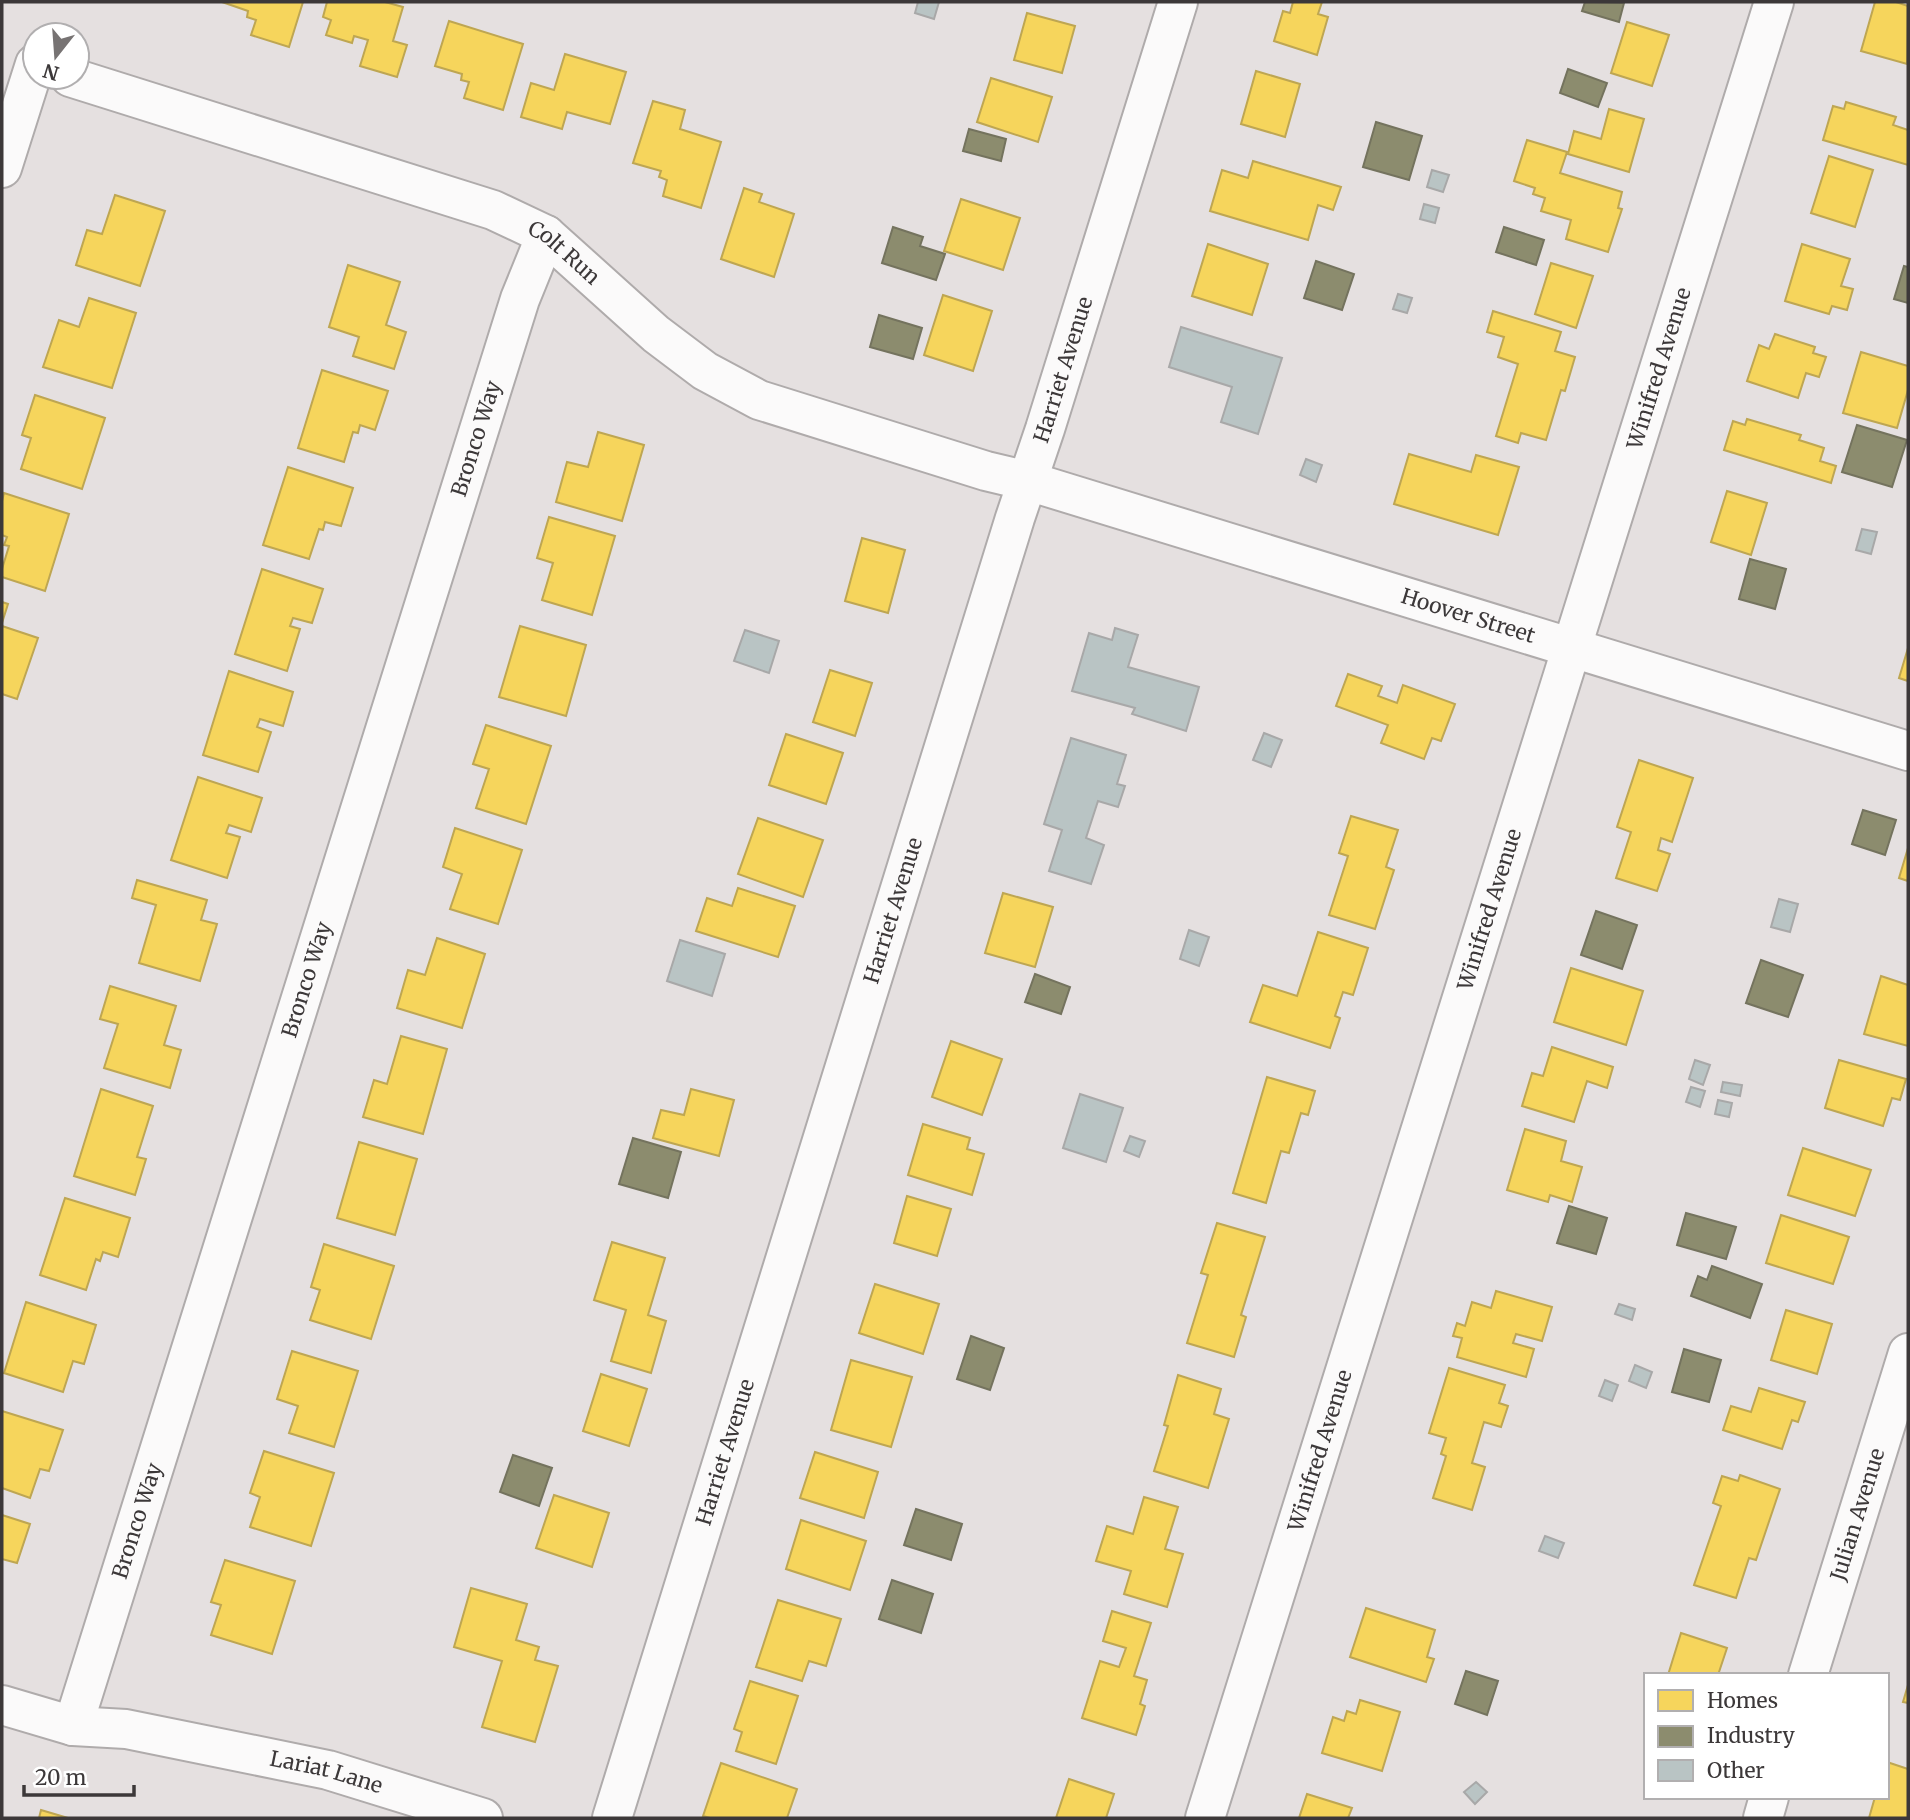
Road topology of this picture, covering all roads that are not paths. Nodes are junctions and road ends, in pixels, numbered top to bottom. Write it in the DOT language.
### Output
graph roads {
  1 [pos="1178,2"];
  2 [pos="1774,2"];
  3 [pos="91,84"];
  4 [pos="26,91"];
  5 [pos="2,168"];
  6 [pos="546,235"];
  7 [pos="1028,481"];
  8 [pos="1573,648"];
  9 [pos="1908,751"];
  10 [pos="1908,1353"];
  11 [pos="1809,1673"];
  12 [pos="2,1705"];
  13 [pos="73,1726"];
  14 [pos="1768,1799"];
  15 [pos="484,1818"];
  16 [pos="612,1818"];
  17 [pos="1205,1818"];
  18 [pos="1763,1818"];
  1 -- 7 [label="street, Harriet Avenue"];
  2 -- 8 [label="street, Winifred Avenue"];
  3 -- 6 [label="street, Colt Run"];
  4 -- 5 [label="street"];
  6 -- 7 [label="street, Colt Run"];
  6 -- 13 [label="street, Bronco Way"];
  7 -- 8 [label="street, Hoover Street"];
  7 -- 16 [label="street, Harriet Avenue"];
  8 -- 9 [label="street, Hoover Street"];
  8 -- 17 [label="street, Winifred Avenue"];
  10 -- 11 [label="street, Julian Avenue"];
  12 -- 13 [label="street, Lariat Lane"];
  13 -- 15 [label="street, Lariat Lane"];
  14 -- 18 [label="street"];
}
